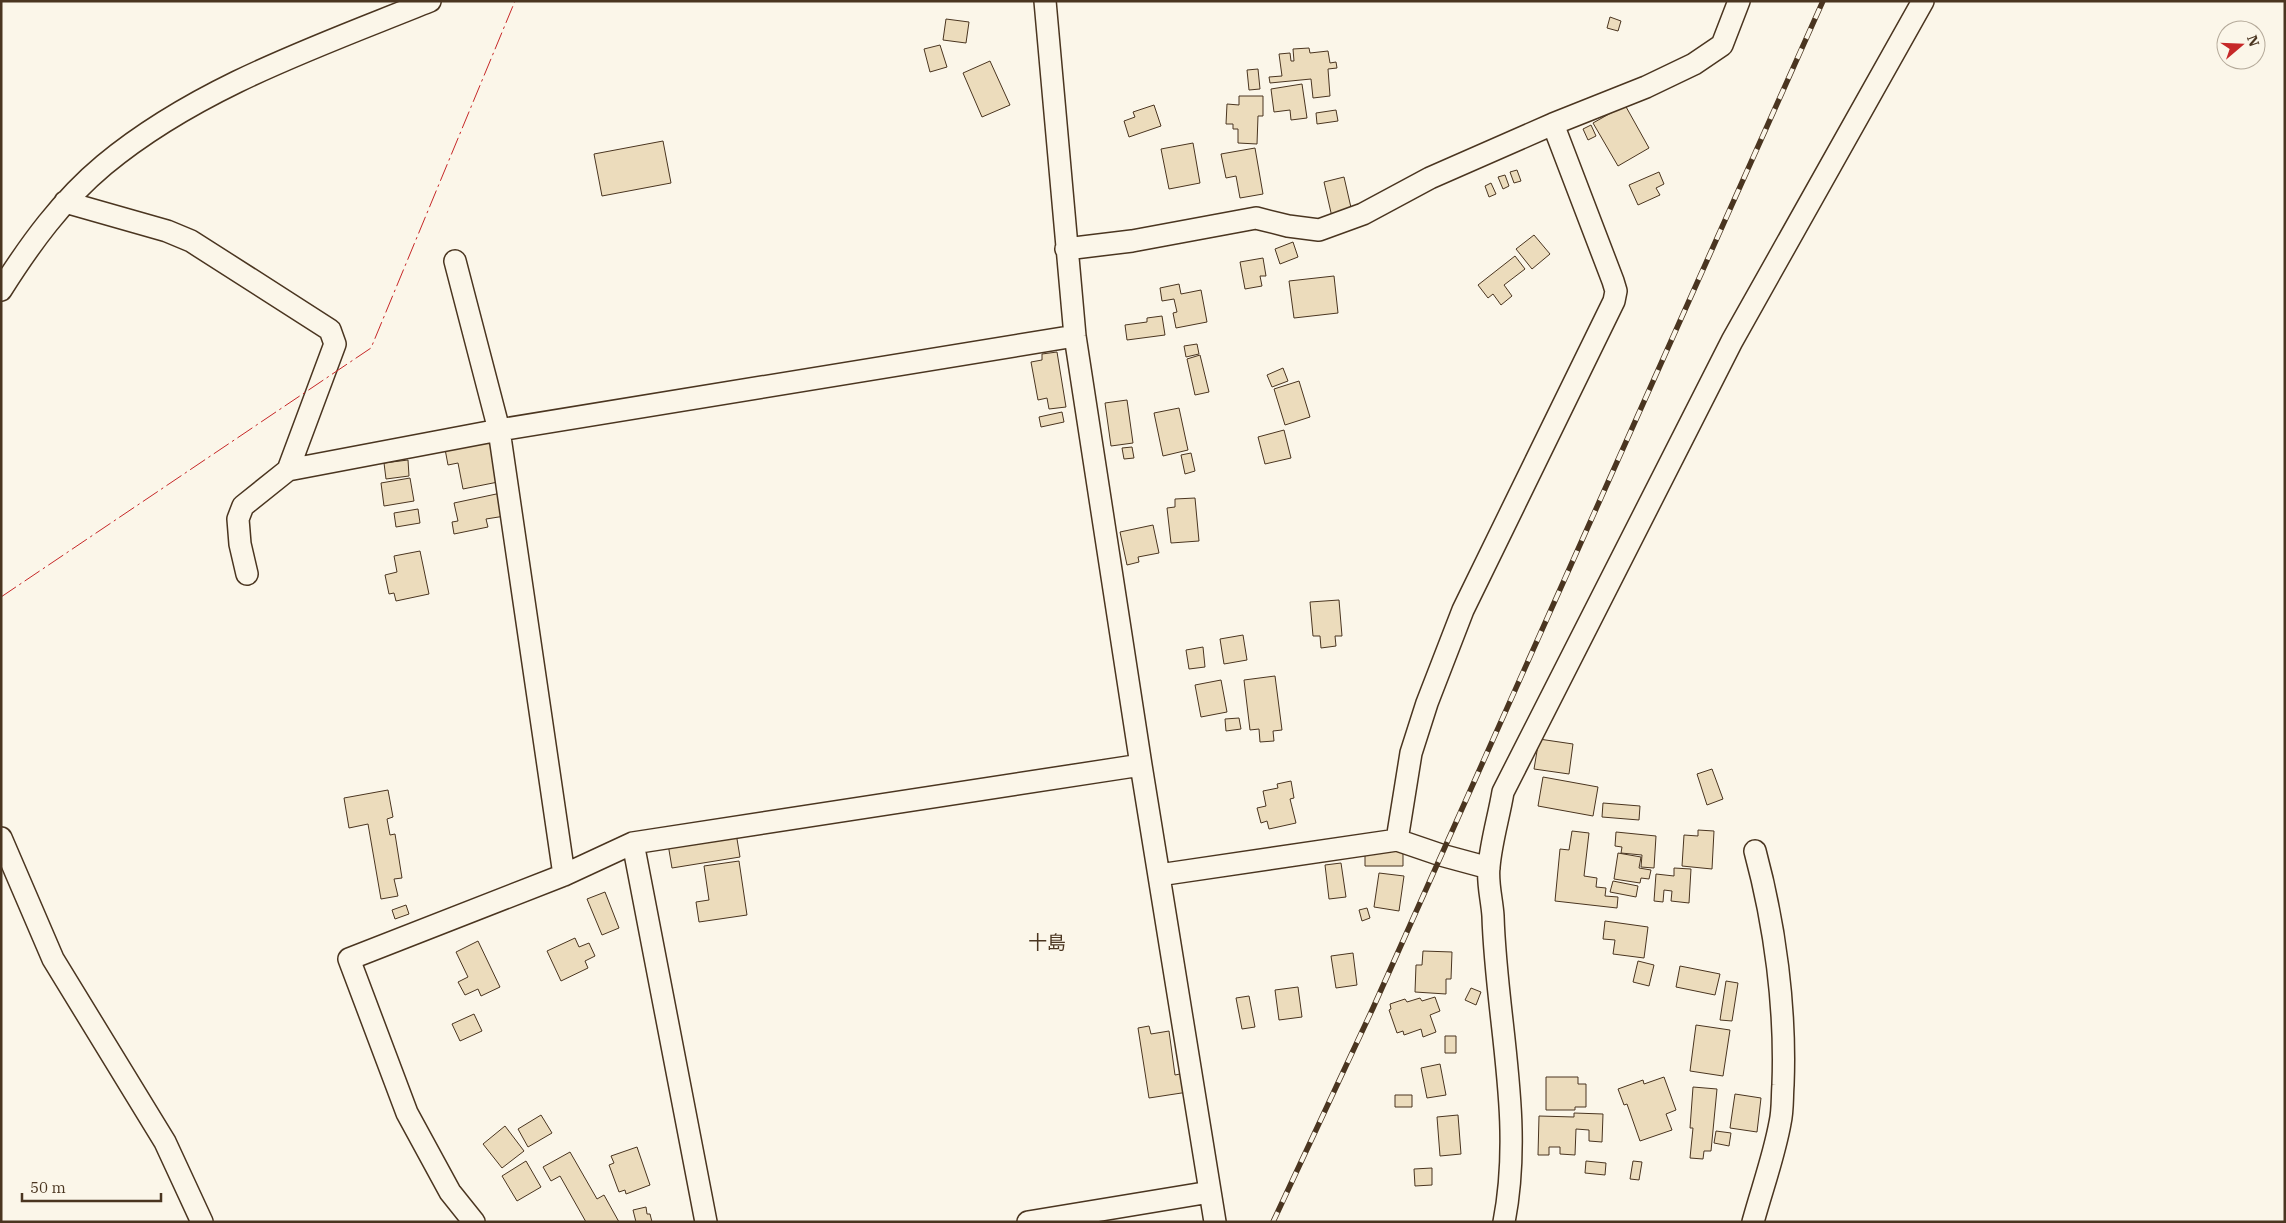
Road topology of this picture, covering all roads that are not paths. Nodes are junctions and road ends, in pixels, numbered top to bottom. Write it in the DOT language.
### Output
graph roads {
  1 [pos="430,1"];
  2 [pos="1045,1"];
  3 [pos="1739,1"];
  4 [pos="1923,1"];
  5 [pos="1553,124"];
  6 [pos="65,202"];
  7 [pos="1066,249"];
  8 [pos="455,261"];
  9 [pos="1,290"];
  10 [pos="1075,336"];
  11 [pos="499,430"];
  12 [pos="288,470"];
  13 [pos="246,574"];
  14 [pos="1141,765"];
  15 [pos="1,838"];
  16 [pos="1397,840"];
  17 [pos="633,843"];
  18 [pos="1756,851"];
  19 [pos="1489,868"];
  20 [pos="564,875"];
  21 [pos="1159,875"];
  22 [pos="1210,1192"];
  23 [pos="202,1222"];
  24 [pos="474,1222"];
  25 [pos="706,1222"];
  26 [pos="1028,1222"];
  27 [pos="1215,1222"];
  28 [pos="1504,1222"];
  29 [pos="1753,1222"];
  1 -- 6 [label="street"];
  2 -- 7 [label="street"];
  3 -- 5 [label="street"];
  4 -- 19 [label="street"];
  5 -- 7 [label="street"];
  5 -- 16 [label="street"];
  6 -- 9 [label="street"];
  6 -- 12 [label="street"];
  7 -- 10 [label="street"];
  8 -- 11 [label="street"];
  10 -- 11 [label="street"];
  10 -- 14 [label="street"];
  11 -- 12 [label="street"];
  11 -- 20 [label="street"];
  12 -- 13 [label="street"];
  14 -- 17 [label="street"];
  14 -- 21 [label="street"];
  15 -- 23 [label="street"];
  16 -- 19 [label="street"];
  16 -- 21 [label="street"];
  17 -- 20 [label="street"];
  17 -- 25 [label="street"];
  18 -- 29 [label="street"];
  19 -- 28 [label="street"];
  20 -- 24 [label="street"];
  21 -- 22 [label="street"];
  22 -- 26 [label="street"];
  22 -- 27 [label="street"];
}
